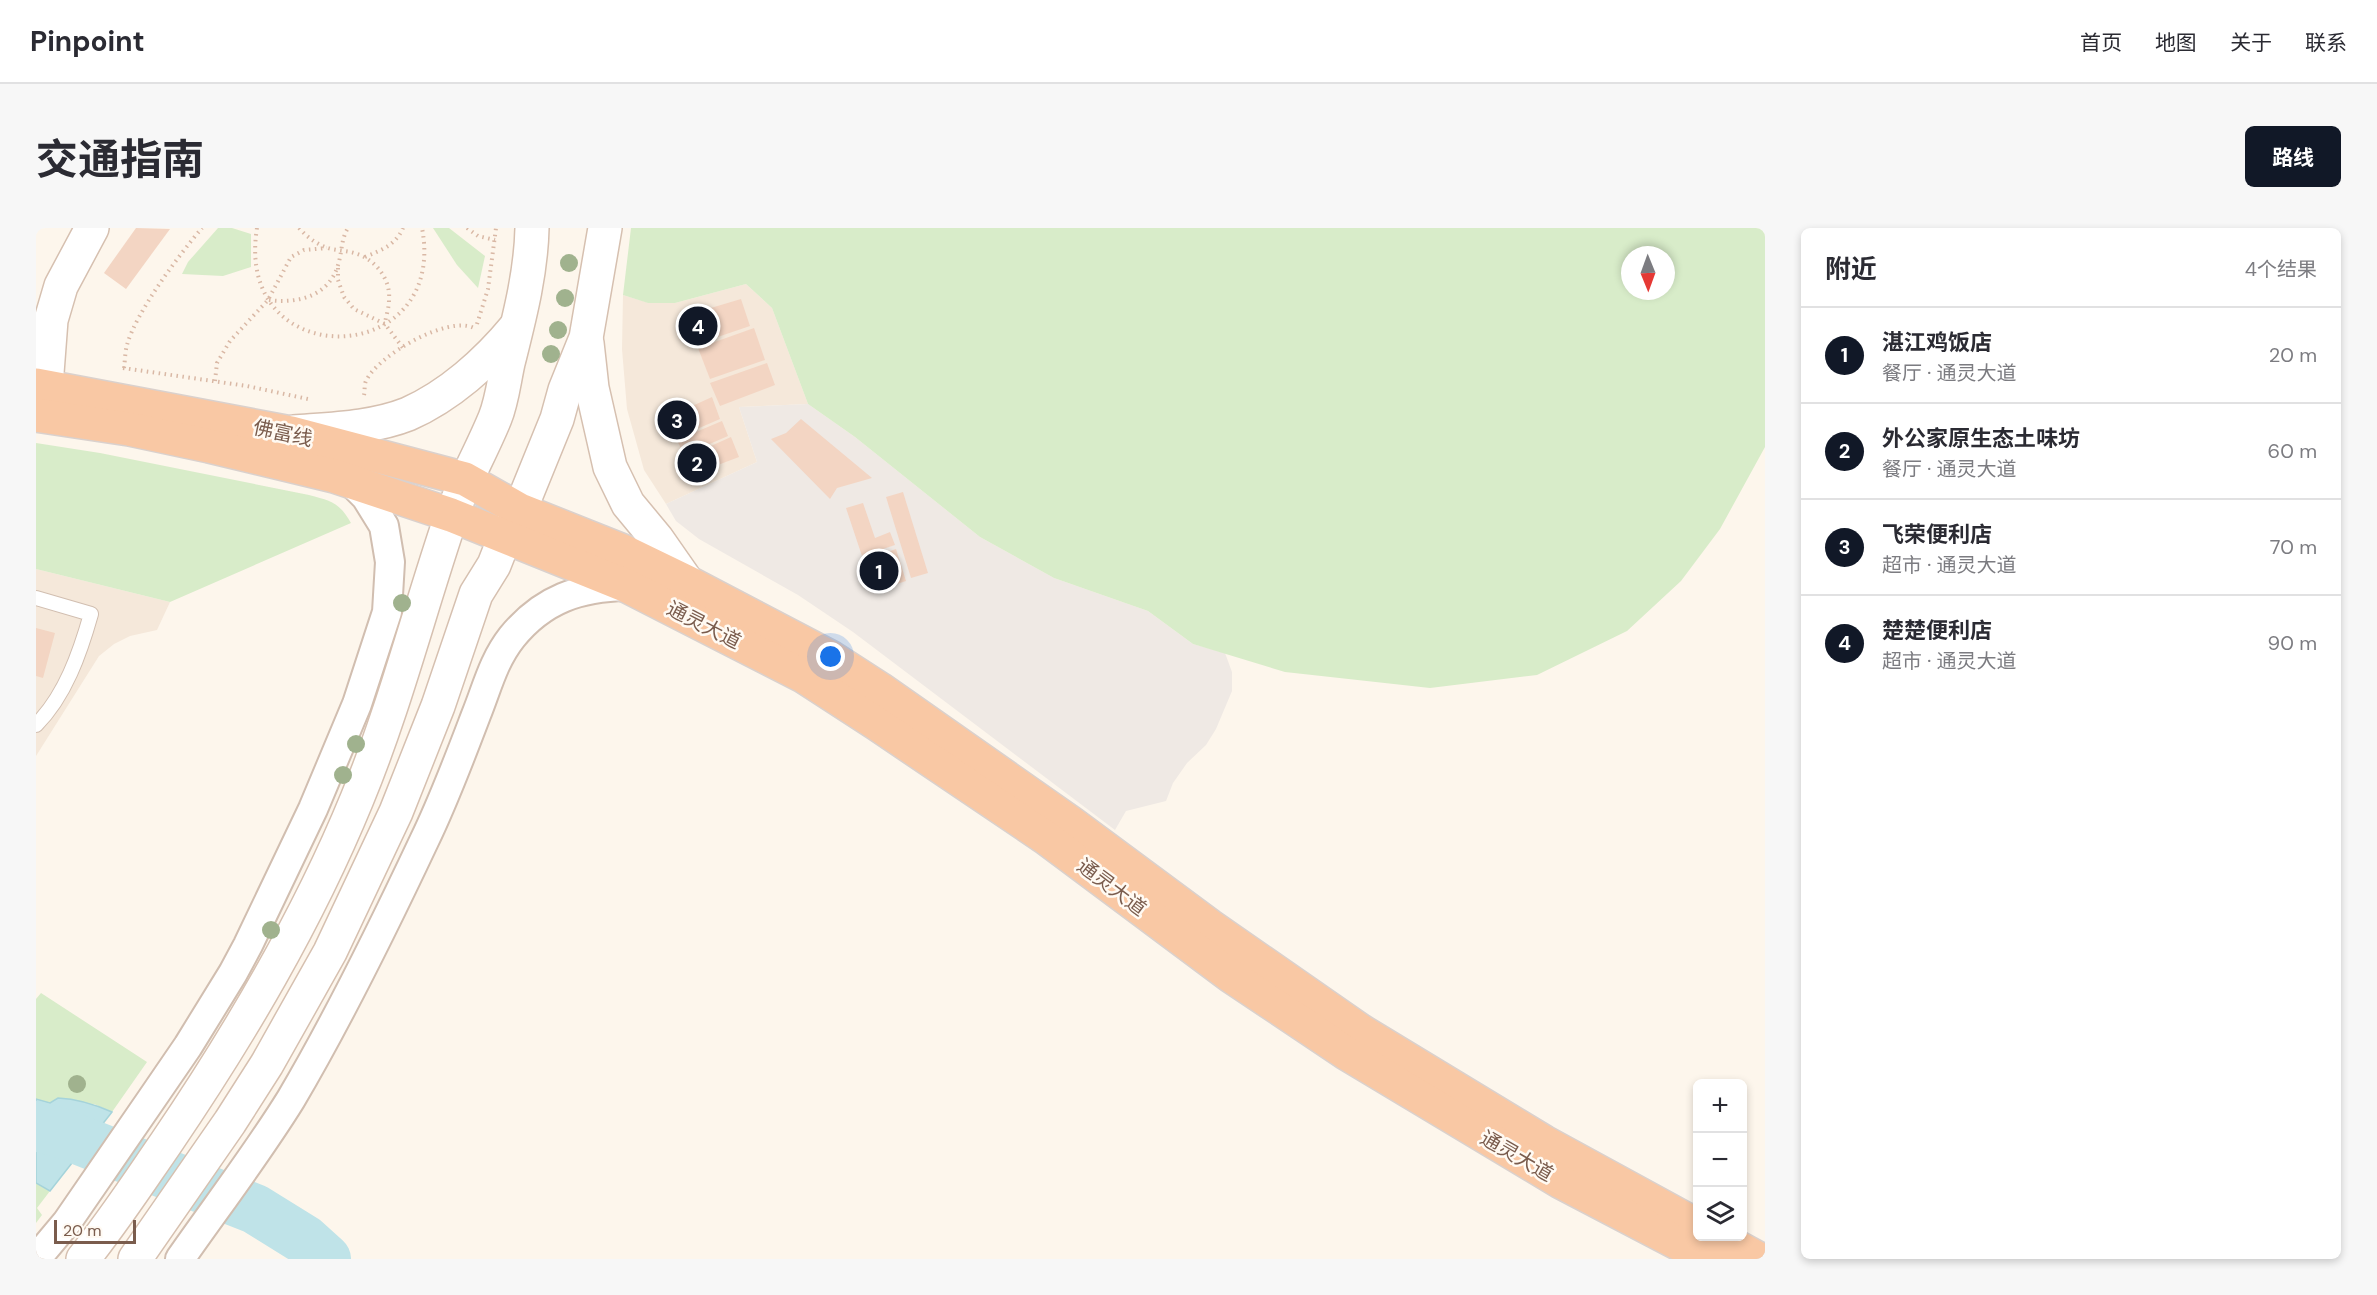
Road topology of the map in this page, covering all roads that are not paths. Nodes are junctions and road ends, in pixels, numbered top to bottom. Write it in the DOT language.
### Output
graph roads {
  1 [pos="74,228"];
  2 [pos="92,228"];
  3 [pos="532,228"];
  4 [pos="605,228"];
  5 [pos="36,314"];
  6 [pos="518,324"];
  7 [pos="586,338"];
  8 [pos="39,395"];
  9 [pos="291,433"];
  10 [pos="465,479"];
  11 [pos="351,482"];
  12 [pos="451,515"];
  13 [pos="513,524"];
  14 [pos="687,582"];
  15 [pos="627,586"];
  16 [pos="36,598"];
  17 [pos="36,725"];
  18 [pos="1693,1223"];
  19 [pos="1726,1241"];
  20 [pos="93,1247"];
  21 [pos="139,1254"];
  22 [pos="36,1259"];
  23 [pos="180,1259"];
  24 [pos="1708,1259"];
  25 [pos="1759,1259"];
  1 -- 5 [label="main road"];
  2 -- 8 [label="main road"];
  3 -- 6 [label="main road"];
  4 -- 7 [label="main road"];
  6 -- 9 [label="main road"];
  6 -- 10 [label="main road"];
  7 -- 13 [label="main road"];
  7 -- 14 [label="main road"];
  8 -- 9 [label="highway, 佛富线"];
  8 -- 11 [label="highway, 佛富线"];
  9 -- 10 [label="highway, 佛富线"];
  10 -- 12 [label="main road"];
  10 -- 13 [label="highway, 佛富线"];
  11 -- 12 [label="highway, 佛富线"];
  11 -- 22 [label="street"];
  12 -- 13 [label="highway, 佛富线"];
  12 -- 20 [label="main road"];
  13 -- 14 [label="highway, 通灵大道"];
  13 -- 15 [label="highway, 通灵大道"];
  13 -- 21 [label="main road"];
  14 -- 18 [label="highway, 通灵大道"];
  15 -- 23 [label="street"];
  15 -- 24 [label="highway, 通灵大道"];
  16 -- 17 [label="lane"];
  19 -- 25 [label="highway"];
}
